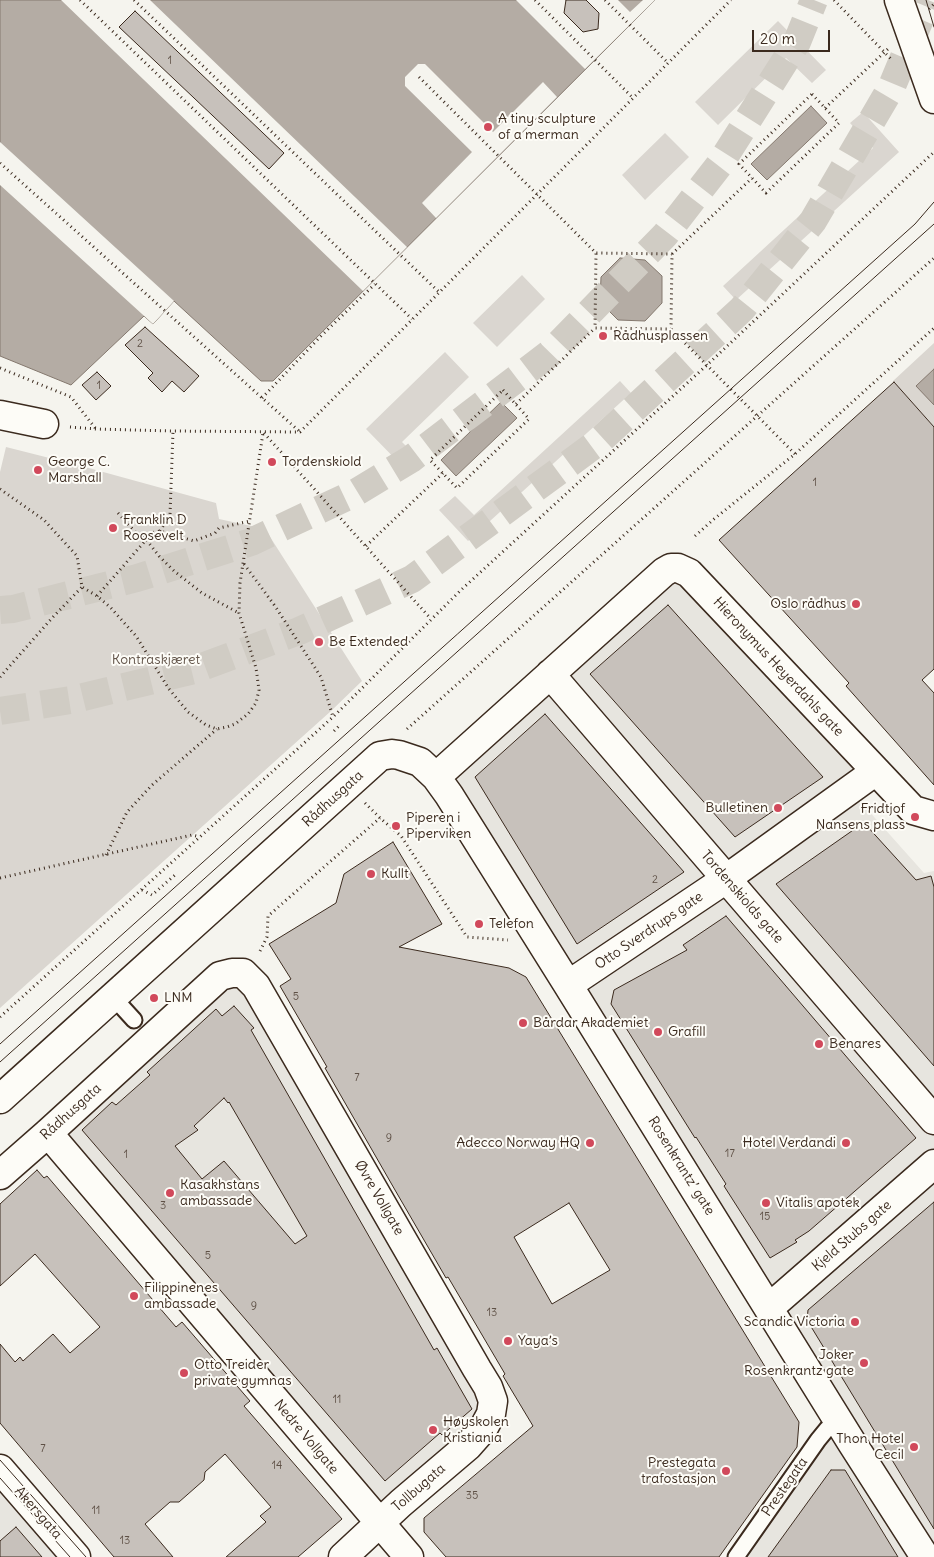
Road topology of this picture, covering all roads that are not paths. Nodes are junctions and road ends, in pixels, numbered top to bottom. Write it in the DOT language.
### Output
graph roads {
  1 [pos="899,0"];
  2 [pos="909,28"];
  3 [pos="934,49"];
  4 [pos="934,99"];
  5 [pos="0,415"];
  6 [pos="44,424"];
  7 [pos="550,674"];
  8 [pos="876,771"];
  9 [pos="436,777"];
  10 [pos="923,813"];
  11 [pos="726,879"];
  12 [pos="568,985"];
  13 [pos="256,986"];
  14 [pos="113,997"];
  15 [pos="134,1020"];
  16 [pos="0,1099"];
  17 [pos="934,1120"];
  18 [pos="48,1133"];
  19 [pos="934,1164"];
  20 [pos="0,1175"];
  21 [pos="769,1308"];
  22 [pos="491,1414"];
  23 [pos="839,1421"];
  24 [pos="0,1468"];
  25 [pos="380,1523"];
  26 [pos="76,1557"];
  27 [pos="343,1557"];
  28 [pos="409,1557"];
  29 [pos="736,1557"];
  30 [pos="926,1557"];
  1 -- 2 [label="street"];
  2 -- 3 [label="street"];
  2 -- 4 [label="street"];
  5 -- 6 [label="street"];
  7 -- 8 [label="street, Hieronymus Heyerdahls gate"];
  7 -- 9 [label="street"];
  7 -- 11 [label="street, Tordenskiolds gate"];
  8 -- 10 [label="street"];
  8 -- 11 [label="street, Otto Sverdrups gate"];
  9 -- 12 [label="street, Rosenkrantz’ gate"];
  9 -- 14 [label="street, Rådhusgata"];
  11 -- 12 [label="street, Otto Sverdrups gate"];
  11 -- 17 [label="street, Tordenskiolds gate"];
  12 -- 21 [label="street, Rosenkrantz’ gate"];
  13 -- 18 [label="street, Rådhusgata"];
  13 -- 22 [label="street, Øvre Vollgate"];
  14 -- 15 [label="lane"];
  14 -- 16 [label="street, Rådhusgata"];
  18 -- 20 [label="street, Rådhusgata"];
  18 -- 25 [label="street, Nedre Vollgate"];
  19 -- 21 [label="street, Kjeld Stubs gate"];
  21 -- 23 [label="street, Rosenkrantz’ gate"];
  22 -- 25 [label="street, Tollbugata"];
  23 -- 29 [label="lane, Prestegata"];
  23 -- 30 [label="street, Rosenkrantz’ gate"];
  24 -- 26 [label="street, Akersgata"];
  25 -- 27 [label="street, Tollbugata"];
  25 -- 28 [label="street, Nedre Vollgate"];
}
